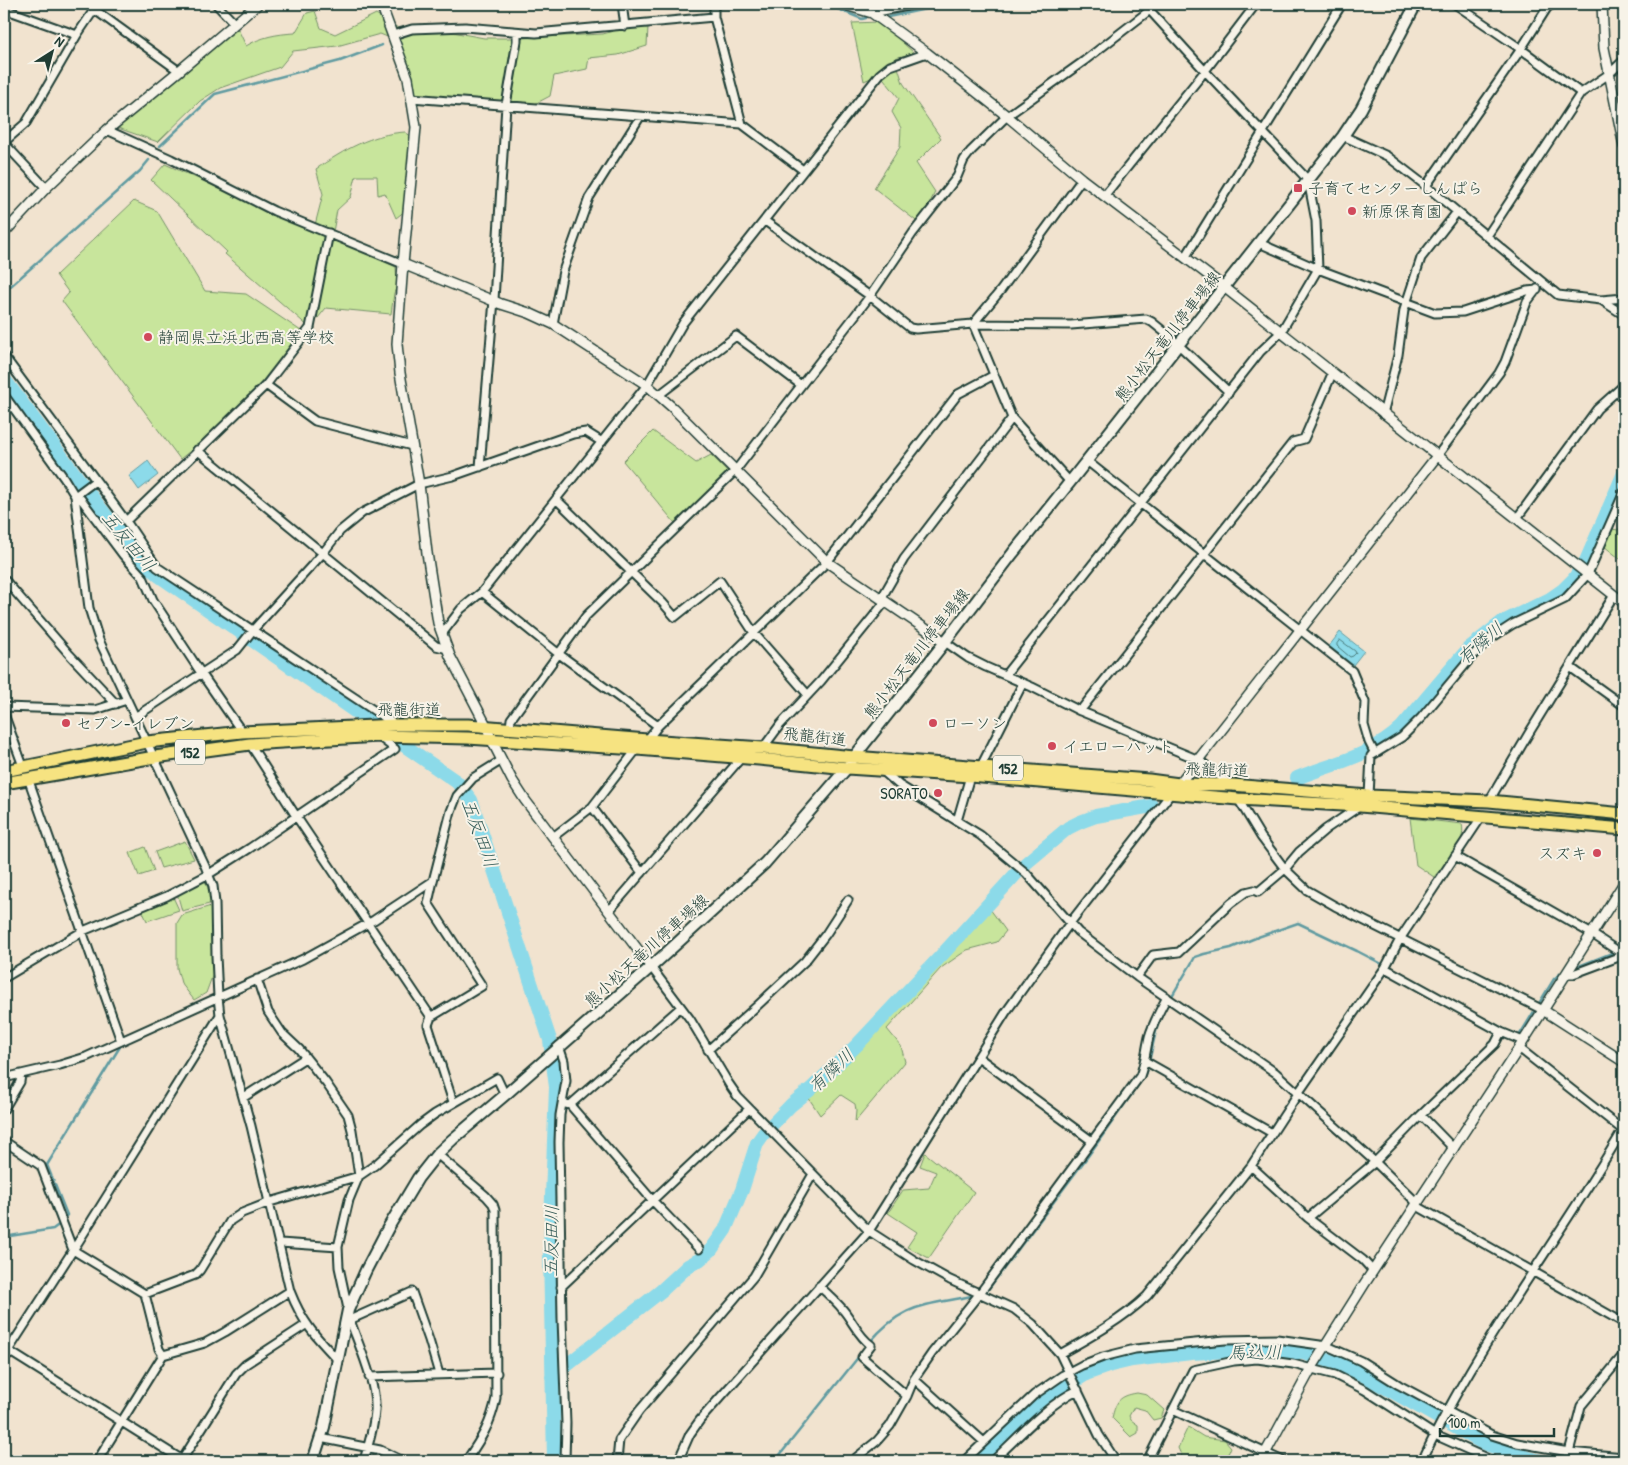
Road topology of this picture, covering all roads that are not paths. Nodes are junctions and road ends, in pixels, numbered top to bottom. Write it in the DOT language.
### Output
graph roads {
  1 [pos="216,4"];
  2 [pos="258,4"];
  3 [pos="381,4"];
  4 [pos="622,4"];
  5 [pos="717,4"];
  6 [pos="842,4"];
  7 [pos="918,4"];
  8 [pos="1144,4"];
  9 [pos="1256,4"];
  10 [pos="1342,4"];
  11 [pos="1416,4"];
  12 [pos="1455,4"];
  13 [pos="1553,4"];
  14 [pos="1602,4"];
  15 [pos="96,7"];
  16 [pos="4,9"];
  17 [pos="1150,10"];
  18 [pos="872,13"];
  19 [pos="714,17"];
  20 [pos="234,23"];
  21 [pos="625,26"];
  22 [pos="517,32"];
  23 [pos="77,35"];
  24 [pos="393,35"];
  25 [pos="1521,49"];
  26 [pos="927,53"];
  27 [pos="1624,60"];
  28 [pos="179,71"];
  29 [pos="1205,71"];
  30 [pos="1610,74"];
  31 [pos="1581,93"];
  32 [pos="411,98"];
  33 [pos="506,105"];
  34 [pos="1007,116"];
  35 [pos="640,117"];
  36 [pos="742,124"];
  37 [pos="107,130"];
  38 [pos="1263,132"];
  39 [pos="1343,136"];
  40 [pos="4,143"];
  41 [pos="1624,146"];
  42 [pos="803,170"];
  43 [pos="1082,179"];
  44 [pos="1308,180"];
  45 [pos="1426,186"];
  46 [pos="46,188"];
  47 [pos="1104,196"];
  48 [pos="1456,212"];
  49 [pos="765,221"];
  50 [pos="4,233"];
  51 [pos="328,233"];
  52 [pos="1487,236"];
  53 [pos="1259,243"];
  54 [pos="1185,258"];
  55 [pos="402,264"];
  56 [pos="1318,269"];
  57 [pos="1542,283"];
  58 [pos="1224,287"];
  59 [pos="1537,290"];
  60 [pos="870,296"];
  61 [pos="1624,298"];
  62 [pos="494,300"];
  63 [pos="1601,300"];
  64 [pos="1406,302"];
  65 [pos="1624,315"];
  66 [pos="553,324"];
  67 [pos="973,324"];
  68 [pos="1280,332"];
  69 [pos="1178,344"];
  70 [pos="4,356"];
  71 [pos="6,367"];
  72 [pos="1332,374"];
  73 [pos="994,375"];
  74 [pos="266,385"];
  75 [pos="646,385"];
  76 [pos="801,385"];
  77 [pos="1624,385"];
  78 [pos="1229,392"];
  79 [pos="659,394"];
  80 [pos="4,395"];
  81 [pos="1383,414"];
  82 [pos="1012,418"];
  83 [pos="602,442"];
  84 [pos="412,446"];
  85 [pos="198,450"];
  86 [pos="1437,456"];
  87 [pos="1087,461"];
  88 [pos="480,467"];
  89 [pos="736,470"];
  90 [pos="1070,482"];
  91 [pos="93,483"];
  92 [pos="419,484"];
  93 [pos="1624,492"];
  94 [pos="77,495"];
  95 [pos="556,499"];
  96 [pos="1141,503"];
  97 [pos="1517,518"];
  98 [pos="126,521"];
  99 [pos="322,553"];
  100 [pos="1205,554"];
  101 [pos="827,562"];
  102 [pos="631,573"];
  103 [pos="1587,573"];
  104 [pos="4,579"];
  105 [pos="482,592"];
  106 [pos="1614,595"];
  107 [pos="883,600"];
  108 [pos="1624,603"];
  109 [pos="1300,630"];
  110 [pos="252,631"];
  111 [pos="754,633"];
  112 [pos="442,634"];
  113 [pos="945,642"];
  114 [pos="448,649"];
  115 [pos="559,654"];
  116 [pos="1570,667"];
  117 [pos="201,673"];
  118 [pos="1005,676"];
  119 [pos="1023,683"];
  120 [pos="808,695"];
  121 [pos="127,700"];
  122 [pos="116,704"];
  123 [pos="1624,706"];
  124 [pos="4,707"];
  125 [pos="1080,711"];
  126 [pos="4,714"];
  127 [pos="135,717"];
  128 [pos="394,725"];
  129 [pos="658,726"];
  130 [pos="487,727"];
  131 [pos="510,728"];
  132 [pos="242,732"];
  133 [pos="378,736"];
  134 [pos="491,739"];
  135 [pos="647,740"];
  136 [pos="147,742"];
  137 [pos="250,744"];
  138 [pos="763,748"];
  139 [pos="637,749"];
  140 [pos="1372,754"];
  141 [pos="854,756"];
  142 [pos="155,757"];
  143 [pos="742,757"];
  144 [pos="502,760"];
  145 [pos="1199,760"];
  146 [pos="23,766"];
  147 [pos="981,766"];
  148 [pos="847,768"];
  149 [pos="4,771"];
  150 [pos="884,771"];
  151 [pos="970,776"];
  152 [pos="28,778"];
  153 [pos="4,783"];
  154 [pos="1232,785"];
  155 [pos="1176,788"];
  156 [pos="1369,796"];
  157 [pos="1238,799"];
  158 [pos="1489,801"];
  159 [pos="1360,806"];
  160 [pos="592,807"];
  161 [pos="1624,814"];
  162 [pos="296,816"];
  163 [pos="1482,816"];
  164 [pos="957,821"];
  165 [pos="1624,829"];
  166 [pos="553,837"];
  167 [pos="1455,856"];
  168 [pos="1285,869"];
  169 [pos="642,873"];
  170 [pos="209,874"];
  171 [pos="433,881"];
  172 [pos="1624,883"];
  173 [pos="848,900"];
  174 [pos="609,911"];
  175 [pos="367,923"];
  176 [pos="1070,924"];
  177 [pos="83,931"];
  178 [pos="1592,934"];
  179 [pos="1400,939"];
  180 [pos="1624,955"];
  181 [pos="650,967"];
  182 [pos="1385,968"];
  183 [pos="1567,974"];
  184 [pos="1137,977"];
  185 [pos="4,978"];
  186 [pos="257,979"];
  187 [pos="218,997"];
  188 [pos="1167,997"];
  189 [pos="681,1007"];
  190 [pos="1544,1010"];
  191 [pos="220,1015"];
  192 [pos="431,1017"];
  193 [pos="1501,1032"];
  194 [pos="121,1041"];
  195 [pos="1521,1044"];
  196 [pos="558,1048"];
  197 [pos="708,1050"];
  198 [pos="978,1057"];
  199 [pos="305,1058"];
  200 [pos="1145,1061"];
  201 [pos="1624,1062"];
  202 [pos="21,1074"];
  203 [pos="4,1078"];
  204 [pos="1299,1092"];
  205 [pos="505,1095"];
  206 [pos="244,1097"];
  207 [pos="453,1102"];
  208 [pos="567,1104"];
  209 [pos="4,1109"];
  210 [pos="749,1109"];
  211 [pos="1421,1114"];
  212 [pos="1624,1130"];
  213 [pos="1272,1133"];
  214 [pos="4,1141"];
  215 [pos="1092,1141"];
  216 [pos="1454,1149"];
  217 [pos="437,1154"];
  218 [pos="1375,1162"];
  219 [pos="1251,1166"];
  220 [pos="813,1174"];
  221 [pos="359,1176"];
  222 [pos="653,1201"];
  223 [pos="270,1202"];
  224 [pos="1417,1206"];
  225 [pos="1308,1218"];
  226 [pos="869,1231"];
  227 [pos="280,1242"];
  228 [pos="338,1247"];
  229 [pos="698,1249"];
  230 [pos="73,1250"];
  231 [pos="1373,1271"];
  232 [pos="1534,1271"];
  233 [pos="819,1286"];
  234 [pos="561,1287"];
  235 [pos="290,1291"];
  236 [pos="980,1293"];
  237 [pos="145,1294"];
  238 [pos="348,1317"];
  239 [pos="1624,1323"];
  240 [pos="307,1324"];
  241 [pos="1326,1348"];
  242 [pos="5,1352"];
  243 [pos="1060,1354"];
  244 [pos="1624,1354"];
  245 [pos="163,1355"];
  246 [pos="337,1359"];
  247 [pos="1312,1368"];
  248 [pos="497,1373"];
  249 [pos="1069,1373"];
  250 [pos="439,1374"];
  251 [pos="369,1377"];
  252 [pos="914,1379"];
  253 [pos="1078,1390"];
  254 [pos="907,1396"];
  255 [pos="1173,1410"];
  256 [pos="1447,1414"];
  257 [pos="122,1422"];
  258 [pos="1435,1433"];
  259 [pos="320,1438"];
  260 [pos="984,1442"];
  261 [pos="367,1447"];
  262 [pos="1569,1452"];
  263 [pos="1263,1457"];
  264 [pos="1624,1457"];
  265 [pos="997,1460"];
  266 [pos="97,1461"];
  267 [pos="183,1461"];
  268 [pos="313,1461"];
  269 [pos="364,1461"];
  270 [pos="403,1461"];
  271 [pos="466,1461"];
  272 [pos="565,1461"];
  273 [pos="617,1461"];
  274 [pos="678,1461"];
  275 [pos="852,1461"];
  276 [pos="964,1461"];
  277 [pos="1116,1461"];
  278 [pos="1148,1461"];
  279 [pos="1283,1461"];
  280 [pos="1422,1461"];
  281 [pos="1493,1461"];
  1 -- 20 [label="street"];
  2 -- 20 [label="street"];
  3 -- 24 [label="street"];
  4 -- 21 [label="street"];
  5 -- 19 [label="street"];
  6 -- 18 [label="street"];
  7 -- 18 [label="street"];
  8 -- 17 [label="street"];
  9 -- 29 [label="street"];
  10 -- 38 [label="street"];
  11 -- 39 [label="main road, 熊小松天竜川停車場線"];
  12 -- 25 [label="street"];
  13 -- 25 [label="street"];
  14 -- 30 [label="street"];
  15 -- 23 [label="street"];
  15 -- 28 [label="street"];
  16 -- 23 [label="street"];
  17 -- 29 [label="street"];
  17 -- 34 [label="street"];
  18 -- 26 [label="street"];
  19 -- 21 [label="street"];
  19 -- 36 [label="street"];
  20 -- 28 [label="street"];
  21 -- 22 [label="street"];
  22 -- 24 [label="street"];
  22 -- 33 [label="street"];
  23 -- 40 [label="street"];
  24 -- 32 [label="street"];
  25 -- 31 [label="street"];
  25 -- 45 [label="street"];
  26 -- 34 [label="street"];
  26 -- 42 [label="street"];
  27 -- 30 [label="street"];
  28 -- 37 [label="street"];
  29 -- 38 [label="street"];
  29 -- 47 [label="street"];
  30 -- 31 [label="street"];
  30 -- 41 [label="street"];
  31 -- 52 [label="street"];
  32 -- 33 [label="street"];
  32 -- 55 [label="street"];
  33 -- 35 [label="street"];
  33 -- 62 [label="street"];
  34 -- 43 [label="street"];
  34 -- 60 [label="street"];
  35 -- 36 [label="street"];
  35 -- 66 [label="street"];
  36 -- 42 [label="street"];
  37 -- 46 [label="street"];
  37 -- 51 [label="street"];
  38 -- 44 [label="street"];
  38 -- 54 [label="street"];
  39 -- 44 [label="main road, 熊小松天竜川停車場線"];
  39 -- 45 [label="street"];
  40 -- 46 [label="street"];
  42 -- 49 [label="street"];
  43 -- 47 [label="street"];
  43 -- 67 [label="street"];
  44 -- 53 [label="main road, 熊小松天竜川停車場線"];
  44 -- 56 [label="street"];
  45 -- 48 [label="street"];
  46 -- 50 [label="street"];
  47 -- 54 [label="street"];
  48 -- 52 [label="street"];
  48 -- 64 [label="street"];
  49 -- 60 [label="street"];
  49 -- 75 [label="street"];
  51 -- 55 [label="street"];
  51 -- 74 [label="street"];
  52 -- 57 [label="street"];
  53 -- 56 [label="street"];
  53 -- 58 [label="main road, 熊小松天竜川停車場線"];
  54 -- 58 [label="street"];
  55 -- 62 [label="street"];
  55 -- 84 [label="street"];
  56 -- 64 [label="street"];
  56 -- 68 [label="street"];
  57 -- 59 [label="street"];
  57 -- 63 [label="street"];
  58 -- 68 [label="street"];
  58 -- 69 [label="main road, 熊小松天竜川停車場線"];
  59 -- 64 [label="street"];
  59 -- 86 [label="street"];
  60 -- 67 [label="street"];
  60 -- 76 [label="street"];
  61 -- 63 [label="street"];
  62 -- 66 [label="street"];
  62 -- 88 [label="street"];
  63 -- 65 [label="street"];
  64 -- 81 [label="street"];
  66 -- 75 [label="street"];
  67 -- 69 [label="street"];
  67 -- 73 [label="street"];
  68 -- 72 [label="street"];
  68 -- 78 [label="street"];
  69 -- 78 [label="street"];
  69 -- 87 [label="main road, 熊小松天竜川停車場線"];
  70 -- 71 [label="street"];
  71 -- 91 [label="street"];
  72 -- 81 [label="street"];
  72 -- 100 [label="street"];
  73 -- 82 [label="street"];
  73 -- 101 [label="street"];
  74 -- 84 [label="street"];
  74 -- 85 [label="street"];
  75 -- 79 [label="street"];
  75 -- 83 [label="street"];
  76 -- 79 [label="street"];
  76 -- 89 [label="street"];
  77 -- 97 [label="street"];
  78 -- 96 [label="street"];
  79 -- 89 [label="street"];
  80 -- 94 [label="street"];
  81 -- 86 [label="street"];
  82 -- 90 [label="street"];
  82 -- 107 [label="street"];
  83 -- 88 [label="street"];
  83 -- 95 [label="street"];
  84 -- 92 [label="street"];
  85 -- 98 [label="street"];
  85 -- 99 [label="street"];
  86 -- 97 [label="street"];
  86 -- 109 [label="street"];
  87 -- 90 [label="main road, 熊小松天竜川停車場線"];
  87 -- 96 [label="street"];
  88 -- 92 [label="street"];
  89 -- 101 [label="street"];
  89 -- 102 [label="street"];
  90 -- 113 [label="main road, 熊小松天竜川停車場線"];
  91 -- 94 [label="street"];
  91 -- 98 [label="street"];
  92 -- 99 [label="street"];
  92 -- 112 [label="street"];
  93 -- 103 [label="street"];
  94 -- 117 [label="street"];
  94 -- 121 [label="street"];
  95 -- 102 [label="street"];
  95 -- 105 [label="street"];
  96 -- 100 [label="street"];
  96 -- 118 [label="street"];
  97 -- 103 [label="street"];
  98 -- 110 [label="street"];
  99 -- 110 [label="street"];
  99 -- 114 [label="street"];
  100 -- 109 [label="street"];
  100 -- 125 [label="street"];
  101 -- 107 [label="street"];
  101 -- 111 [label="street"];
  102 -- 111 [label="street"];
  102 -- 115 [label="street"];
  103 -- 106 [label="street"];
  103 -- 140 [label="street"];
  104 -- 122 [label="street"];
  105 -- 112 [label="street"];
  105 -- 115 [label="street"];
  106 -- 108 [label="street"];
  106 -- 116 [label="street"];
  107 -- 113 [label="street"];
  107 -- 120 [label="street"];
  109 -- 140 [label="street"];
  109 -- 145 [label="street"];
  110 -- 117 [label="street"];
  110 -- 128 [label="street"];
  111 -- 120 [label="street"];
  111 -- 129 [label="street"];
  112 -- 114 [label="street"];
  113 -- 118 [label="street"];
  113 -- 141 [label="main road, 熊小松天竜川停車場線"];
  114 -- 130 [label="street"];
  115 -- 129 [label="street"];
  115 -- 131 [label="street"];
  116 -- 123 [label="street"];
  116 -- 158 [label="street"];
  117 -- 127 [label="street"];
  117 -- 132 [label="street"];
  118 -- 119 [label="street"];
  119 -- 125 [label="street"];
  119 -- 147 [label="street"];
  120 -- 138 [label="street"];
  121 -- 122 [label="street"];
  121 -- 127 [label="street"];
  122 -- 124 [label="street"];
  125 -- 145 [label="street"];
  126 -- 146 [label="street"];
  127 -- 136 [label="street"];
  128 -- 130 [label="highway, 飛龍街道 / 152"];
  128 -- 132 [label="highway, 飛龍街道 / 152"];
  129 -- 135 [label="street"];
  130 -- 131 [label="highway, 飛龍街道 / 152"];
  130 -- 134 [label="street"];
  131 -- 135 [label="highway, 飛龍街道 / 152"];
  132 -- 136 [label="highway, 飛龍街道 / 152"];
  133 -- 134 [label="highway, 飛龍街道 / 152"];
  133 -- 137 [label="highway, 飛龍街道 / 152"];
  133 -- 162 [label="street"];
  134 -- 139 [label="highway, 飛龍街道 / 152"];
  134 -- 144 [label="street"];
  135 -- 138 [label="highway, 飛龍街道 / 152"];
  136 -- 142 [label="street"];
  136 -- 146 [label="highway, 飛龍街道 / 152"];
  137 -- 142 [label="highway, 飛龍街道 / 152"];
  137 -- 162 [label="street"];
  138 -- 141 [label="highway, 飛龍街道 / 152"];
  139 -- 143 [label="highway, 飛龍街道 / 152"];
  139 -- 160 [label="street"];
  140 -- 156 [label="street"];
  141 -- 147 [label="highway, 飛龍街道 / 152"];
  141 -- 148 [label="main road, 熊小松天竜川停車場線"];
  142 -- 152 [label="highway, 飛龍街道 / 152"];
  142 -- 170 [label="street"];
  143 -- 148 [label="highway, 飛龍街道 / 152"];
  143 -- 169 [label="street"];
  144 -- 166 [label="street"];
  144 -- 171 [label="street"];
  145 -- 154 [label="street"];
  145 -- 155 [label="street"];
  146 -- 149 [label="highway, 飛龍街道 / 152"];
  147 -- 155 [label="highway, 飛龍街道 / 152"];
  148 -- 150 [label="highway, 飛龍街道 / 152"];
  148 -- 181 [label="main road, 熊小松天竜川停車場線"];
  150 -- 151 [label="highway, 飛龍街道 / 152"];
  150 -- 164 [label="street"];
  151 -- 155 [label="highway, 飛龍街道 / 152"];
  151 -- 164 [label="street"];
  152 -- 153 [label="highway, 飛龍街道 / 152"];
  152 -- 177 [label="street"];
  154 -- 155 [label="highway, 飛龍街道 / 152"];
  154 -- 156 [label="highway, 飛龍街道 / 152"];
  155 -- 157 [label="highway, 飛龍街道 / 152"];
  155 -- 176 [label="street"];
  156 -- 158 [label="highway, 飛龍街道 / 152"];
  157 -- 159 [label="highway, 飛龍街道 / 152"];
  157 -- 168 [label="street"];
  158 -- 161 [label="highway, 飛龍街道 / 152"];
  159 -- 163 [label="highway, 飛龍街道 / 152"];
  159 -- 168 [label="street"];
  160 -- 166 [label="street"];
  160 -- 169 [label="street"];
  162 -- 170 [label="street"];
  162 -- 175 [label="street"];
  163 -- 165 [label="highway, 飛龍街道 / 152"];
  163 -- 167 [label="street"];
  164 -- 176 [label="street"];
  166 -- 174 [label="street"];
  167 -- 178 [label="street"];
  167 -- 179 [label="street"];
  168 -- 179 [label="street"];
  168 -- 184 [label="street"];
  169 -- 174 [label="street"];
  170 -- 177 [label="street"];
  170 -- 187 [label="street"];
  171 -- 175 [label="street"];
  171 -- 192 [label="street"];
  172 -- 178 [label="street"];
  173 -- 197 [label="street"];
  174 -- 181 [label="street"];
  175 -- 186 [label="street"];
  175 -- 192 [label="street"];
  176 -- 184 [label="street"];
  176 -- 198 [label="street"];
  177 -- 185 [label="street"];
  177 -- 194 [label="street"];
  178 -- 180 [label="street"];
  178 -- 183 [label="street"];
  179 -- 182 [label="street"];
  179 -- 190 [label="street"];
  180 -- 183 [label="street"];
  181 -- 189 [label="street"];
  181 -- 196 [label="main road, 熊小松天竜川停車場線"];
  182 -- 193 [label="street"];
  182 -- 204 [label="street"];
  183 -- 190 [label="street"];
  184 -- 188 [label="street"];
  186 -- 187 [label="street"];
  186 -- 199 [label="street"];
  187 -- 191 [label="street"];
  187 -- 194 [label="street"];
  188 -- 200 [label="street"];
  188 -- 204 [label="street"];
  189 -- 197 [label="street"];
  189 -- 208 [label="street"];
  190 -- 195 [label="street"];
  190 -- 201 [label="street"];
  191 -- 206 [label="street"];
  191 -- 230 [label="street"];
  192 -- 207 [label="street"];
  193 -- 195 [label="street"];
  193 -- 211 [label="street"];
  194 -- 202 [label="street"];
  195 -- 212 [label="street"];
  195 -- 216 [label="street"];
  196 -- 205 [label="main road, 熊小松天竜川停車場線"];
  196 -- 208 [label="street"];
  197 -- 210 [label="street"];
  198 -- 215 [label="street"];
  198 -- 226 [label="street"];
  199 -- 206 [label="street"];
  199 -- 221 [label="street"];
  200 -- 213 [label="street"];
  200 -- 215 [label="street"];
  202 -- 203 [label="street"];
  202 -- 209 [label="street"];
  204 -- 213 [label="street"];
  204 -- 218 [label="street"];
  205 -- 207 [label="street"];
  205 -- 217 [label="main road, 熊小松天竜川停車場線"];
  206 -- 223 [label="street"];
  207 -- 221 [label="street"];
  208 -- 222 [label="street"];
  208 -- 234 [label="street"];
  210 -- 220 [label="street"];
  210 -- 222 [label="street"];
  211 -- 216 [label="street"];
  211 -- 218 [label="street"];
  212 -- 232 [label="street"];
  213 -- 219 [label="street"];
  214 -- 230 [label="street"];
  215 -- 236 [label="street"];
  216 -- 224 [label="street"];
  217 -- 238 [label="main road, 熊小松天竜川停車場線"];
  217 -- 248 [label="street"];
  218 -- 224 [label="street"];
  218 -- 225 [label="street"];
  219 -- 225 [label="street"];
  219 -- 243 [label="street"];
  220 -- 226 [label="street"];
  220 -- 273 [label="street"];
  221 -- 223 [label="street"];
  221 -- 228 [label="street"];
  222 -- 229 [label="street"];
  222 -- 234 [label="street"];
  223 -- 227 [label="street"];
  223 -- 237 [label="street"];
  224 -- 231 [label="street"];
  224 -- 232 [label="street"];
  225 -- 231 [label="street"];
  226 -- 233 [label="street"];
  226 -- 236 [label="street"];
  227 -- 228 [label="street"];
  227 -- 235 [label="street"];
  228 -- 238 [label="street"];
  230 -- 237 [label="street"];
  230 -- 242 [label="street"];
  231 -- 241 [label="street"];
  232 -- 239 [label="street"];
  232 -- 256 [label="street"];
  233 -- 254 [label="street"];
  233 -- 274 [label="street"];
  234 -- 272 [label="street"];
  235 -- 240 [label="street"];
  235 -- 245 [label="street"];
  236 -- 243 [label="street"];
  236 -- 252 [label="street"];
  237 -- 245 [label="street"];
  238 -- 246 [label="main road, 熊小松天竜川停車場線"];
  238 -- 250 [label="street"];
  238 -- 251 [label="street"];
  240 -- 246 [label="street"];
  240 -- 267 [label="street"];
  241 -- 247 [label="street"];
  241 -- 249 [label="street"];
  241 -- 256 [label="street"];
  242 -- 257 [label="street"];
  243 -- 249 [label="street"];
  244 -- 262 [label="street"];
  245 -- 257 [label="street"];
  246 -- 259 [label="main road, 熊小松天竜川停車場線"];
  247 -- 255 [label="street"];
  247 -- 258 [label="street"];
  247 -- 263 [label="street"];
  248 -- 250 [label="street"];
  248 -- 271 [label="street"];
  249 -- 253 [label="street"];
  249 -- 260 [label="street"];
  250 -- 251 [label="street"];
  251 -- 261 [label="street"];
  252 -- 254 [label="street"];
  252 -- 260 [label="street"];
  253 -- 265 [label="street"];
  253 -- 277 [label="street"];
  254 -- 275 [label="street"];
  255 -- 263 [label="street"];
  255 -- 278 [label="street"];
  256 -- 258 [label="street"];
  256 -- 262 [label="street"];
  257 -- 266 [label="street"];
  257 -- 267 [label="street"];
  258 -- 280 [label="street"];
  258 -- 281 [label="street"];
  259 -- 261 [label="street"];
  259 -- 268 [label="main road, 熊小松天竜川停車場線"];
  260 -- 276 [label="street"];
  261 -- 269 [label="street"];
  261 -- 270 [label="street"];
  262 -- 264 [label="street"];
  263 -- 279 [label="street"];
}
